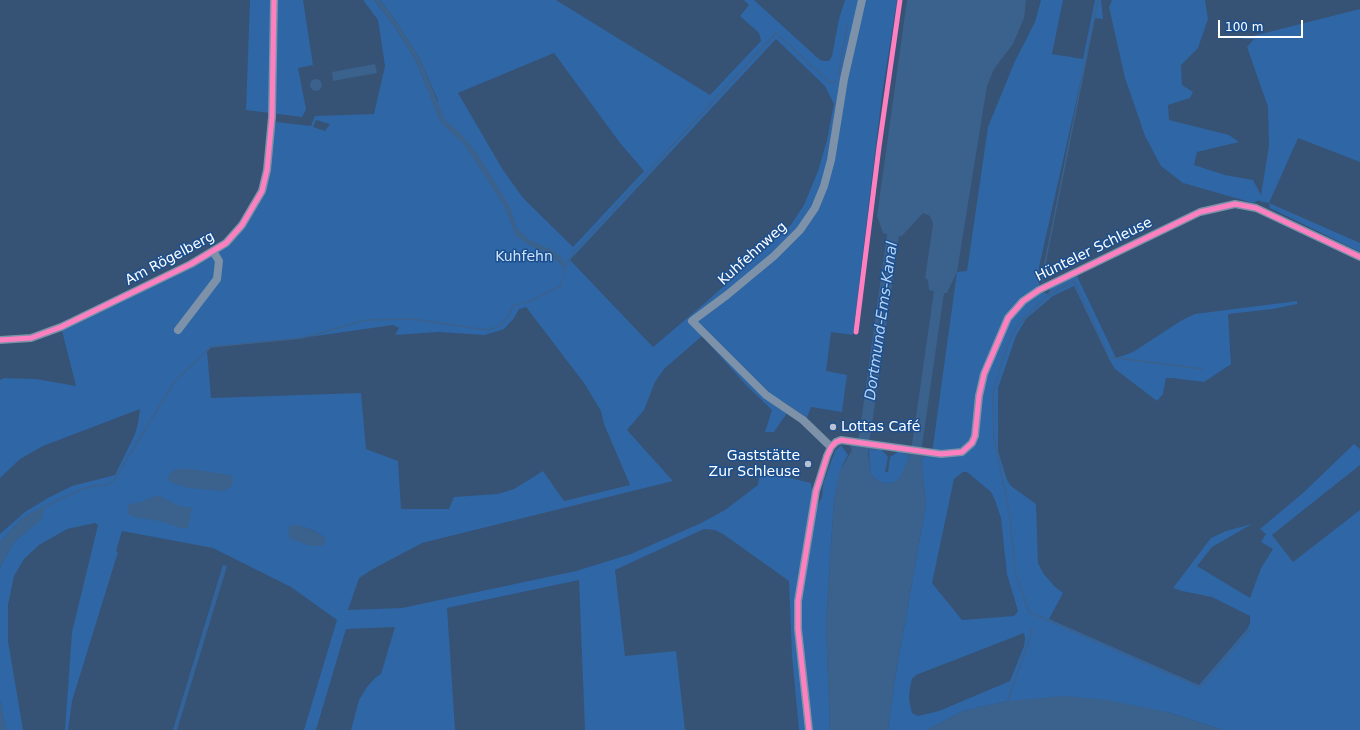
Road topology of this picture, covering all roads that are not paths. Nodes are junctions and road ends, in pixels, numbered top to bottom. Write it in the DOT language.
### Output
graph roads {
  1 [pos="274,0"];
  2 [pos="862,0"];
  3 [pos="213,251"];
  4 [pos="1360,257"];
  5 [pos="178,330"];
  6 [pos="0,340"];
  7 [pos="831,447"];
  8 [pos="809,730"];
  1 -- 3 [label="street, Am Rögelberg"];
  2 -- 7 [label="street, Kuhfehnweg"];
  3 -- 5 [label="street"];
  3 -- 6 [label="street, Am Rögelberg"];
  4 -- 7 [label="street, Hünteler Schleuse"];
  7 -- 8 [label="street"];
}
